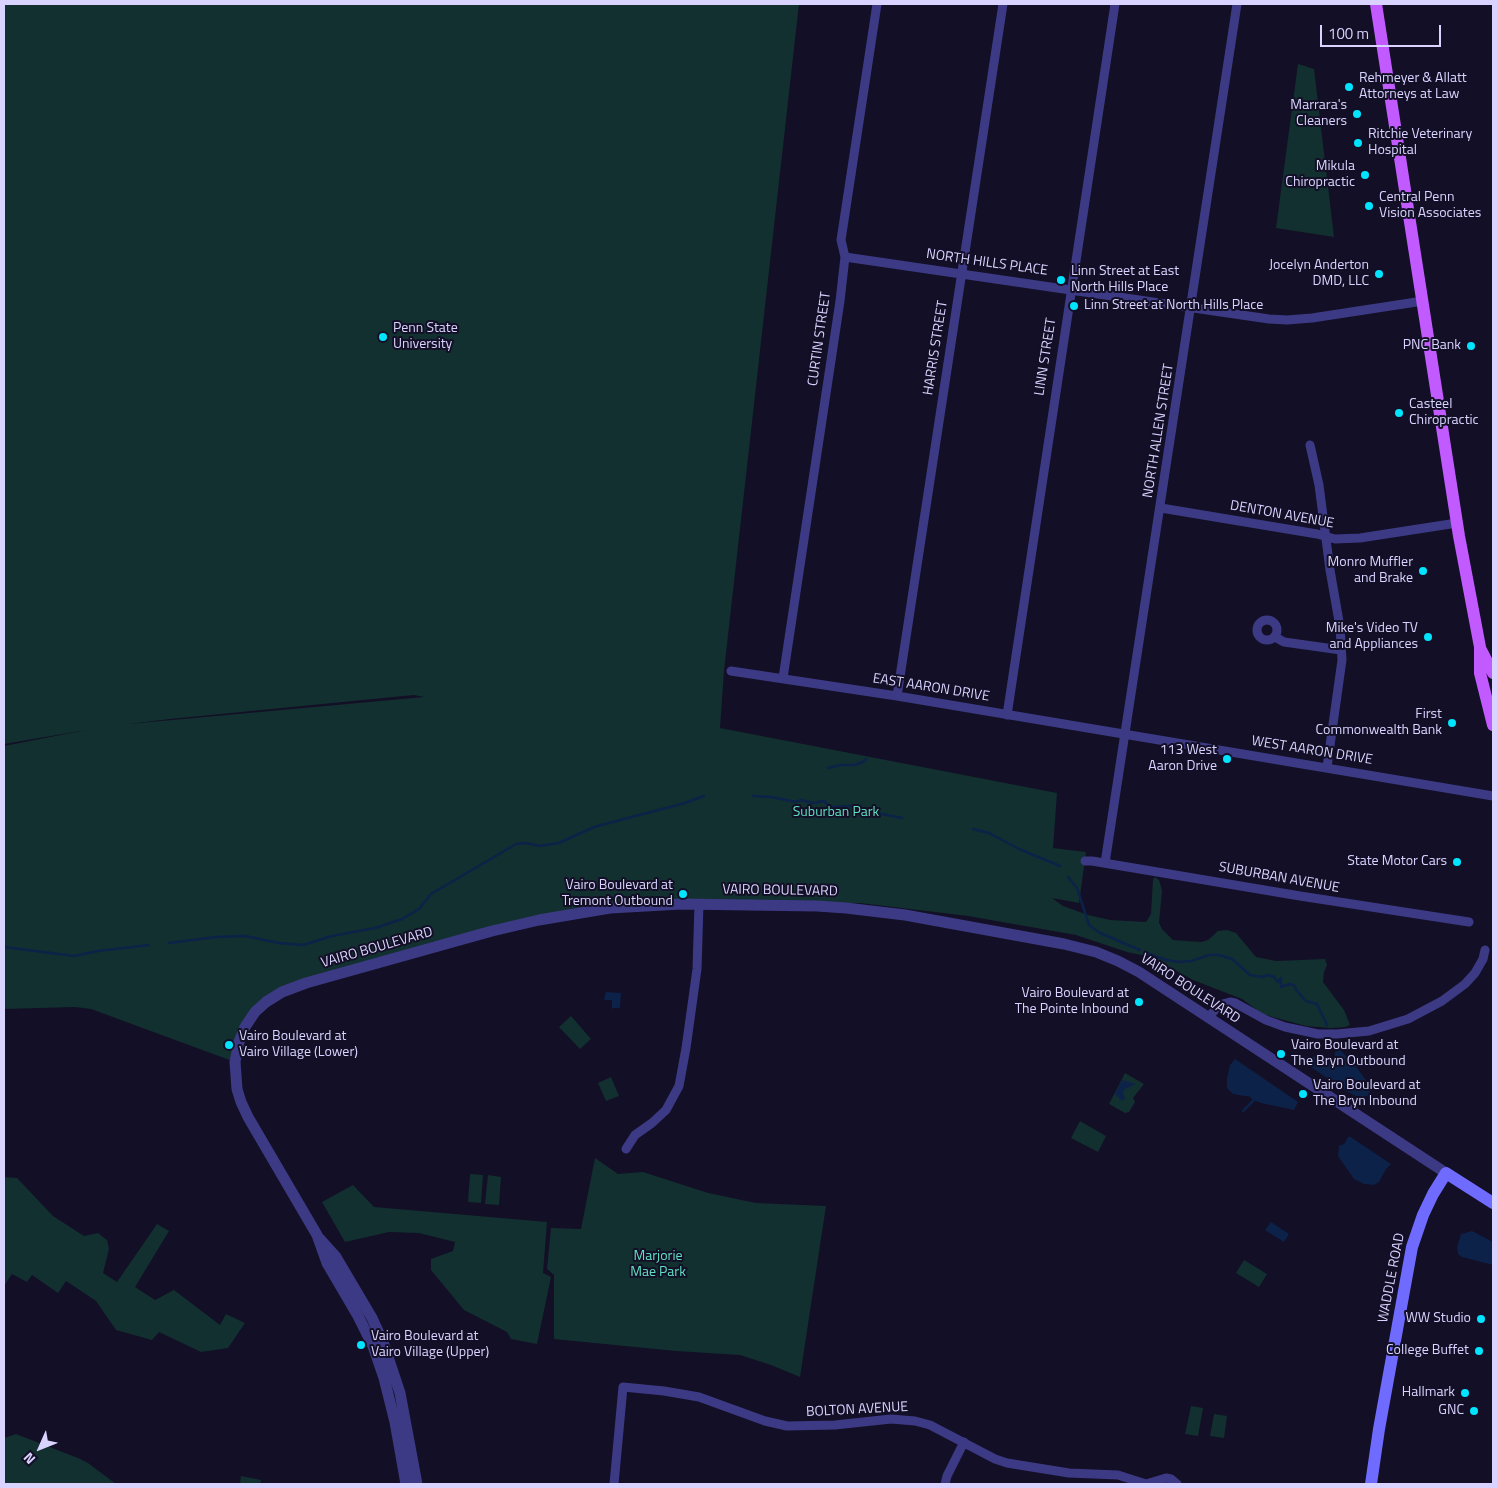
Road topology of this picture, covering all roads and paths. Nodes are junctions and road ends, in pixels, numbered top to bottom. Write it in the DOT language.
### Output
graph roads {
  1 [pos="878,4"];
  2 [pos="1003,4"];
  3 [pos="1115,4"];
  4 [pos="1237,4"];
  5 [pos="1376,4"];
  6 [pos="845,257"];
  7 [pos="962,273"];
  8 [pos="1070,289"];
  9 [pos="1423,301"];
  10 [pos="1191,308"];
  11 [pos="1310,445"];
  12 [pos="1161,508"];
  13 [pos="1458,523"];
  14 [pos="1326,537"];
  15 [pos="1275,637"];
  16 [pos="1480,647"];
  17 [pos="1341,650"];
  18 [pos="731,671"];
  19 [pos="1493,673"];
  20 [pos="783,678"];
  21 [pos="897,696"];
  22 [pos="1007,715"];
  23 [pos="1493,725"];
  24 [pos="1125,735"];
  25 [pos="1327,767"];
  26 [pos="1493,796"];
  27 [pos="1085,861"];
  28 [pos="1105,863"];
  29 [pos="699,904"];
  30 [pos="1469,922"];
  31 [pos="1484,950"];
  32 [pos="1208,1018"];
  33 [pos="626,1150"];
  34 [pos="1446,1173"];
  35 [pos="1493,1203"];
  36 [pos="317,1235"];
  37 [pos="964,1442"];
  38 [pos="406,1484"];
  39 [pos="417,1484"];
  40 [pos="614,1484"];
  41 [pos="945,1484"];
  42 [pos="1146,1484"];
  43 [pos="1177,1484"];
  44 [pos="1371,1484"];
  1 -- 6 [label="street, CURTIN STREET"];
  2 -- 7 [label="street, HARRIS STREET"];
  3 -- 8 [label="street, LINN STREET"];
  4 -- 10 [label="street, NORTH ALLEN STREET"];
  5 -- 9 [label="main road"];
  6 -- 7 [label="street, NORTH HILLS PLACE"];
  6 -- 20 [label="street, CURTIN STREET"];
  7 -- 8 [label="street, NORTH HILLS PLACE"];
  7 -- 21 [label="street, HARRIS STREET"];
  8 -- 10 [label="street, NORTH HILLS PLACE"];
  8 -- 22 [label="street, LINN STREET"];
  9 -- 10 [label="street, NORTH HILLS PLACE"];
  9 -- 13 [label="main road"];
  10 -- 12 [label="street, NORTH ALLEN STREET"];
  11 -- 14 [label="street"];
  12 -- 14 [label="street, DENTON AVENUE"];
  12 -- 24 [label="street, NORTH ALLEN STREET"];
  13 -- 14 [label="street, DENTON AVENUE"];
  13 -- 16 [label="main road"];
  14 -- 17 [label="street"];
  15 -- 17 [label="street"];
  16 -- 19 [label="main road"];
  16 -- 23 [label="main road"];
  17 -- 25 [label="street"];
  18 -- 20 [label="street, EAST AARON DRIVE"];
  20 -- 21 [label="street, EAST AARON DRIVE"];
  21 -- 22 [label="street, EAST AARON DRIVE"];
  22 -- 24 [label="street, EAST AARON DRIVE"];
  24 -- 25 [label="street, WEST AARON DRIVE"];
  24 -- 28 [label="street, NORTH ALLEN STREET"];
  25 -- 26 [label="street, WEST AARON DRIVE"];
  27 -- 28 [label="street, SUBURBAN AVENUE"];
  28 -- 30 [label="street, SUBURBAN AVENUE"];
  29 -- 32 [label="street, VAIRO BOULEVARD"];
  29 -- 33 [label="street"];
  29 -- 36 [label="street, VAIRO BOULEVARD"];
  31 -- 32 [label="street"];
  32 -- 34 [label="street, VAIRO BOULEVARD"];
  34 -- 35 [label="main road, VAIRO BOULEVARD"];
  34 -- 44 [label="main road, WADDLE ROAD"];
  36 -- 38 [label="street, VAIRO BOULEVARD"];
  36 -- 39 [label="street, VAIRO BOULEVARD"];
  37 -- 40 [label="street, BOLTON AVENUE"];
  37 -- 41 [label="street"];
  37 -- 42 [label="street, BOLTON AVENUE"];
  42 -- 43 [label="street, BOLTON AVENUE"];
}
